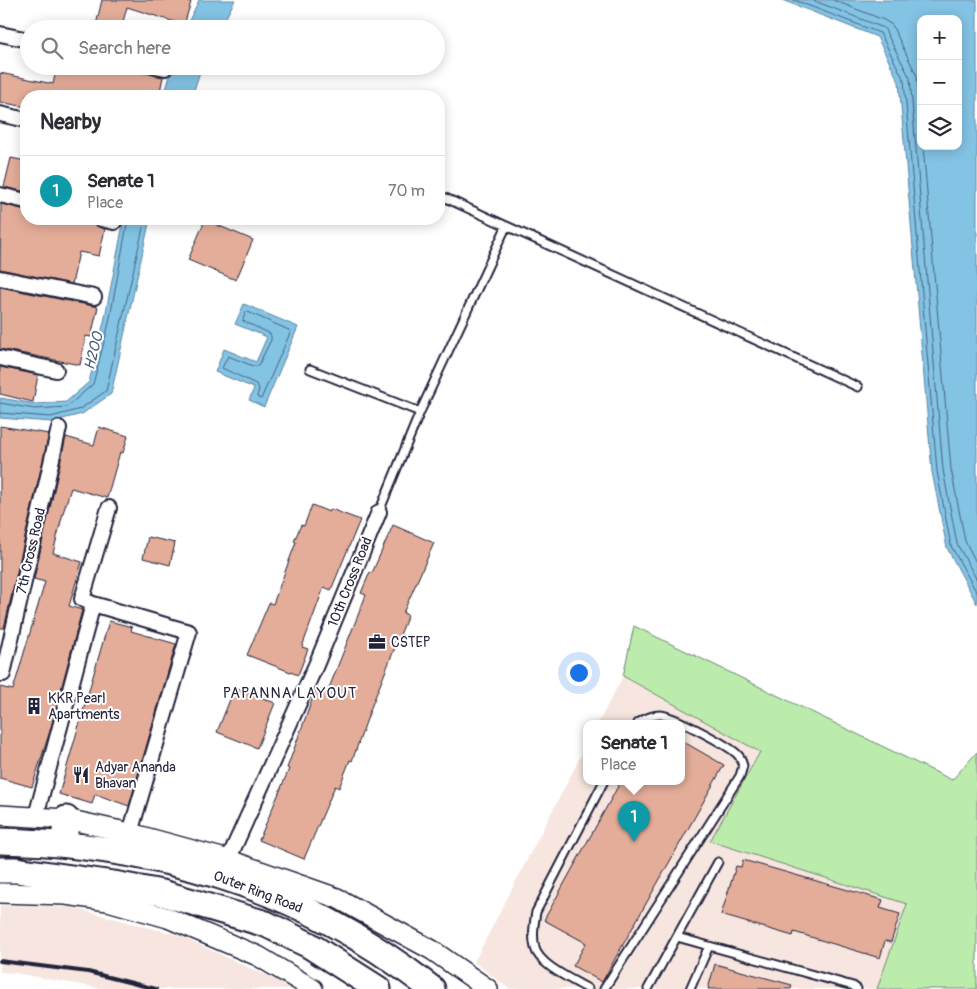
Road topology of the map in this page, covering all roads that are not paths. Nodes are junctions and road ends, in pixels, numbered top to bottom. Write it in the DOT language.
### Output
graph roads {
  1 [pos="0,34"];
  2 [pos="20,38"];
  3 [pos="0,114"];
  4 [pos="20,119"];
  5 [pos="0,195"];
  6 [pos="445,198"];
  7 [pos="20,200"];
  8 [pos="506,227"];
  9 [pos="0,278"];
  10 [pos="94,297"];
  11 [pos="0,358"];
  12 [pos="310,369"];
  13 [pos="56,370"];
  14 [pos="858,387"];
  15 [pos="420,412"];
  16 [pos="59,428"];
  17 [pos="109,508"];
  18 [pos="379,512"];
  19 [pos="93,604"];
  20 [pos="2,674"];
  21 [pos="642,720"];
  22 [pos="677,720"];
  23 [pos="685,724"];
  24 [pos="602,785"];
  25 [pos="0,815"];
  26 [pos="36,816"];
  27 [pos="66,819"];
  28 [pos="130,833"];
  29 [pos="0,841"];
  30 [pos="64,844"];
  31 [pos="718,862"];
  32 [pos="225,868"];
  33 [pos="0,870"];
  34 [pos="111,892"];
  35 [pos="0,893"];
  36 [pos="676,937"];
  37 [pos="709,946"];
  38 [pos="313,989"];
  39 [pos="378,989"];
  40 [pos="432,989"];
  41 [pos="488,989"];
  42 [pos="588,989"];
  43 [pos="604,989"];
  44 [pos="648,989"];
  45 [pos="690,989"];
  46 [pos="857,989"];
  1 -- 2 [label="street"];
  3 -- 4 [label="street"];
  5 -- 7 [label="street"];
  6 -- 8 [label="lane"];
  8 -- 14 [label="lane"];
  8 -- 15 [label="lane, 10th Cross Road"];
  9 -- 10 [label="street"];
  11 -- 13 [label="street"];
  12 -- 15 [label="lane"];
  15 -- 18 [label="lane, 10th Cross Road"];
  16 -- 20 [label="street, 7th Cross Road"];
  17 -- 19 [label="street"];
  18 -- 32 [label="street, 10th Cross Road"];
  19 -- 26 [label="street"];
  19 -- 28 [label="street"];
  21 -- 22 [label="lane"];
  23 -- 43 [label="lane"];
  24 -- 42 [label="lane"];
  25 -- 26 [label="street"];
  26 -- 27 [label="street"];
  27 -- 28 [label="street"];
  27 -- 30 [label="highway"];
  28 -- 32 [label="street"];
  29 -- 30 [label="highway, Outer Ring Road"];
  30 -- 32 [label="highway, Outer Ring Road"];
  31 -- 36 [label="lane"];
  32 -- 40 [label="highway, Outer Ring Road"];
  32 -- 41 [label="street"];
  33 -- 34 [label="highway, Outer Ring Road"];
  34 -- 35 [label="street"];
  34 -- 38 [label="street"];
  34 -- 39 [label="highway, Outer Ring Road"];
  36 -- 37 [label="lane"];
  36 -- 44 [label="lane"];
  37 -- 45 [label="lane"];
  37 -- 46 [label="lane"];
}
